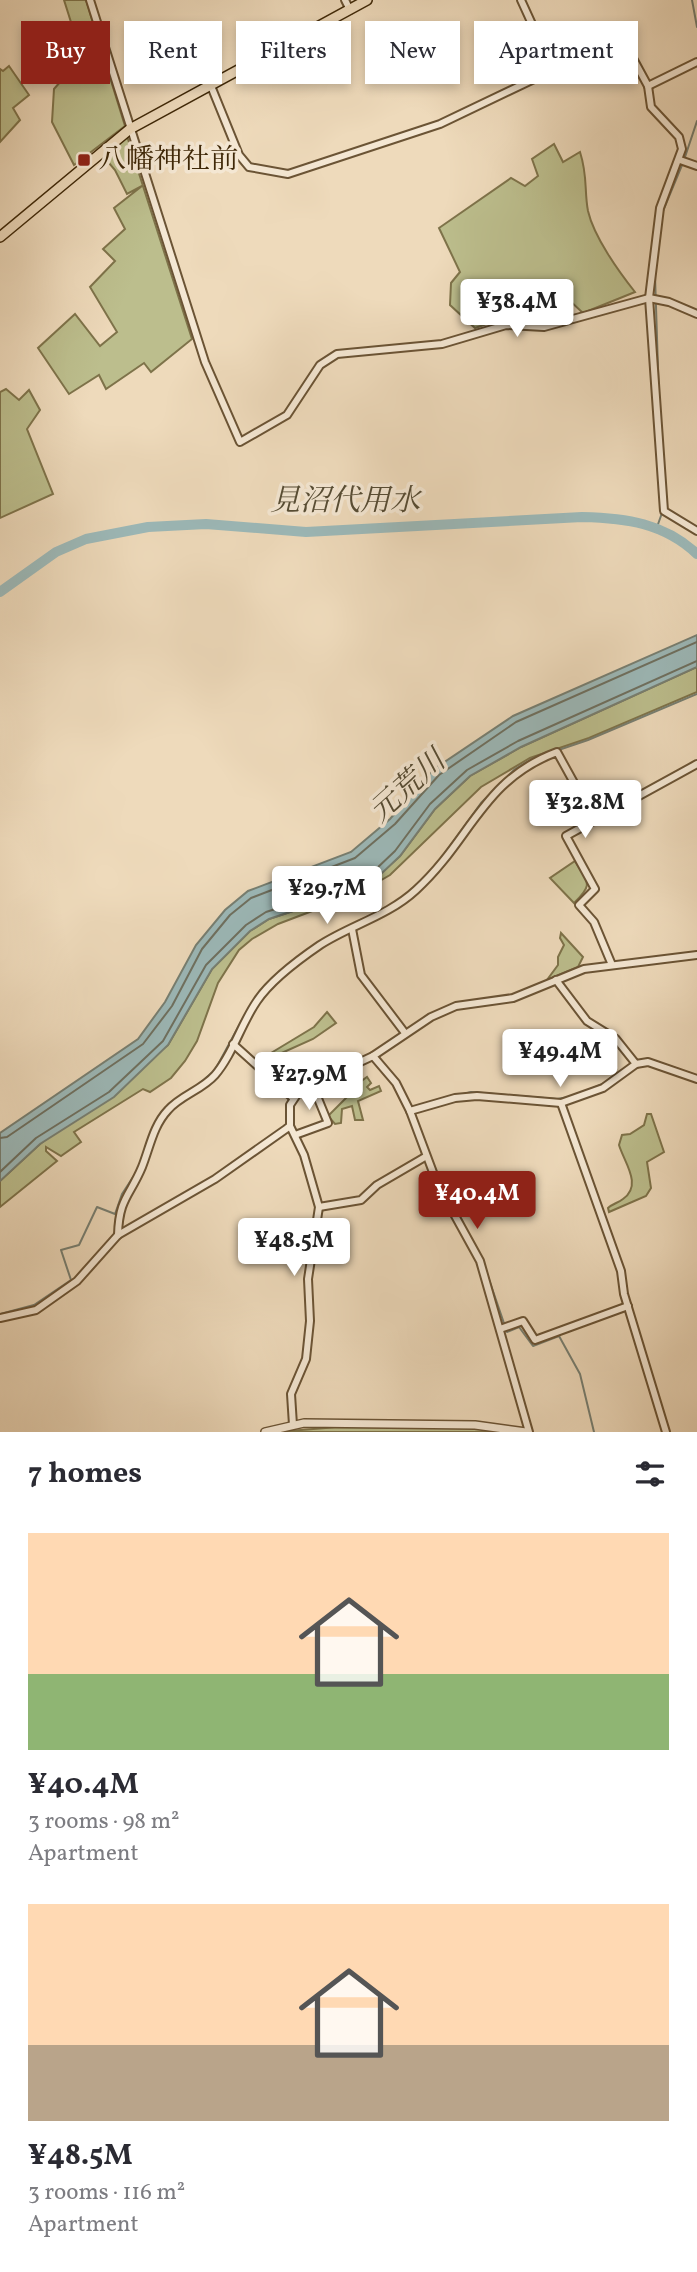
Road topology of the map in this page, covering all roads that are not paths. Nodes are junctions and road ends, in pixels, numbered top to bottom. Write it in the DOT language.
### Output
graph roads {
  1 [pos="89,0"];
  2 [pos="345,0"];
  3 [pos="367,0"];
  4 [pos="521,0"];
  5 [pos="350,10"];
  6 [pos="531,21"];
  7 [pos="697,62"];
  8 [pos="638,68"];
  9 [pos="524,84"];
  10 [pos="211,86"];
  11 [pos="648,86"];
  12 [pos="130,129"];
  13 [pos="680,160"];
  14 [pos="697,166"];
  15 [pos="0,237"];
  16 [pos="649,298"];
  17 [pos="697,312"];
  18 [pos="697,531"];
  19 [pos="697,764"];
  20 [pos="594,818"];
  21 [pos="352,929"];
  22 [pos="697,955"];
  23 [pos="612,965"];
  24 [pos="556,980"];
  25 [pos="405,1033"];
  26 [pos="233,1044"];
  27 [pos="373,1056"];
  28 [pos="636,1064"];
  29 [pos="697,1079"];
  30 [pos="312,1084"];
  31 [pos="293,1098"];
  32 [pos="561,1103"];
  33 [pos="411,1111"];
  34 [pos="290,1126"];
  35 [pos="295,1135"];
  36 [pos="425,1157"];
  37 [pos="319,1207"];
  38 [pos="118,1235"];
  39 [pos="628,1306"];
  40 [pos="0,1318"];
  41 [pos="500,1329"];
  42 [pos="293,1425"];
  43 [pos="265,1432"];
  44 [pos="528,1432"];
  45 [pos="666,1432"];
  1 -- 12 [label="street"];
  2 -- 5 [label="street"];
  3 -- 5 [label="main road"];
  4 -- 6 [label="street"];
  5 -- 10 [label="main road"];
  7 -- 11 [label="street"];
  8 -- 11 [label="street"];
  9 -- 10 [label="street"];
  10 -- 12 [label="main road"];
  11 -- 13 [label="street"];
  12 -- 15 [label="main road"];
  12 -- 16 [label="street"];
  13 -- 14 [label="street"];
  13 -- 16 [label="street"];
  16 -- 17 [label="street"];
  16 -- 18 [label="street"];
  19 -- 20 [label="street"];
  20 -- 21 [label="street"];
  20 -- 23 [label="street"];
  21 -- 25 [label="street"];
  21 -- 26 [label="street"];
  22 -- 23 [label="street"];
  23 -- 24 [label="street"];
  24 -- 25 [label="street"];
  24 -- 28 [label="street"];
  25 -- 27 [label="street"];
  26 -- 31 [label="street"];
  26 -- 38 [label="street"];
  27 -- 30 [label="street"];
  27 -- 33 [label="street"];
  28 -- 29 [label="street"];
  28 -- 32 [label="street"];
  30 -- 31 [label="street"];
  30 -- 35 [label="street"];
  31 -- 34 [label="street"];
  32 -- 33 [label="street"];
  32 -- 39 [label="street"];
  33 -- 36 [label="street"];
  34 -- 35 [label="street"];
  34 -- 38 [label="street"];
  35 -- 37 [label="street"];
  36 -- 37 [label="street"];
  36 -- 41 [label="street"];
  37 -- 42 [label="street"];
  38 -- 40 [label="street"];
  39 -- 41 [label="street"];
  39 -- 45 [label="street"];
  41 -- 44 [label="street"];
  42 -- 43 [label="street"];
  42 -- 44 [label="street"];
}
